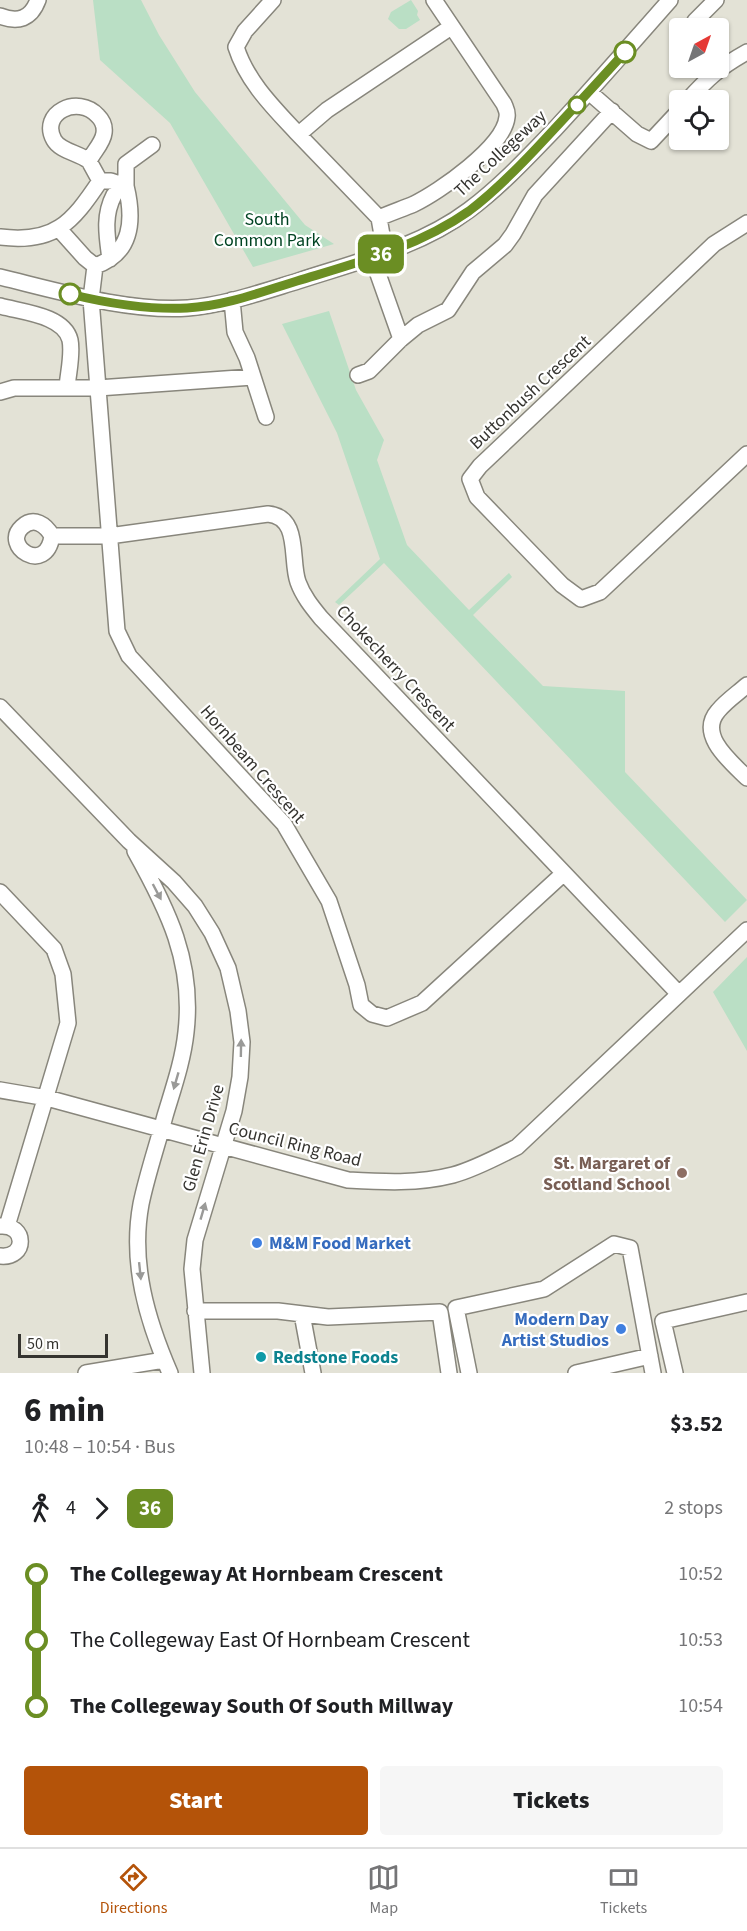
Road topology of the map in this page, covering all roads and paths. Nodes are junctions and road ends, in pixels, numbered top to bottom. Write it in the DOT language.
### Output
graph roads {
  1 [pos="38,0"];
  2 [pos="273,0"];
  3 [pos="434,0"];
  4 [pos="670,0"];
  5 [pos="716,0"];
  6 [pos="0,16"];
  7 [pos="698,18"];
  8 [pos="451,27"];
  9 [pos="747,52"];
  10 [pos="729,59"];
  11 [pos="708,78"];
  12 [pos="697,90"];
  13 [pos="590,92"];
  14 [pos="612,111"];
  15 [pos="669,122"];
  16 [pos="299,134"];
  17 [pos="152,145"];
  18 [pos="89,161"];
  19 [pos="100,181"];
  20 [pos="120,191"];
  21 [pos="379,218"];
  22 [pos="747,223"];
  23 [pos="59,229"];
  24 [pos="0,237"];
  25 [pos="379,255"];
  26 [pos="110,259"];
  27 [pos="94,266"];
  28 [pos="0,277"];
  29 [pos="91,299"];
  30 [pos="232,300"];
  31 [pos="0,306"];
  32 [pos="401,339"];
  33 [pos="358,375"];
  34 [pos="253,377"];
  35 [pos="67,388"];
  36 [pos="98,388"];
  37 [pos="0,392"];
  38 [pos="266,417"];
  39 [pos="747,454"];
  40 [pos="52,536"];
  41 [pos="109,536"];
  42 [pos="747,685"];
  43 [pos="0,707"];
  44 [pos="747,778"];
  45 [pos="129,841"];
  46 [pos="564,873"];
  47 [pos="0,892"];
  48 [pos="747,930"];
  49 [pos="679,994"];
  50 [pos="0,1090"];
  51 [pos="47,1098"];
  52 [pos="161,1131"];
  53 [pos="224,1146"];
  54 [pos="4,1226"];
  55 [pos="0,1256"];
  56 [pos="747,1302"];
  57 [pos="195,1311"];
  58 [pos="302,1314"];
  59 [pos="650,1356"];
  60 [pos="167,1366"];
  61 [pos="86,1373"];
  62 [pos="202,1373"];
  63 [pos="313,1373"];
  64 [pos="449,1373"];
  65 [pos="469,1373"];
  66 [pos="576,1373"];
  67 [pos="653,1373"];
  68 [pos="675,1373"];
  1 -- 6 [label="street"];
  2 -- 16 [label="street"];
  3 -- 8 [label="street"];
  4 -- 13 [label="street, The Collegeway"];
  5 -- 7 [label="street"];
  8 -- 16 [label="street"];
  8 -- 21 [label="street"];
  9 -- 10 [label="street"];
  11 -- 12 [label="street"];
  13 -- 14 [label="street"];
  13 -- 25 [label="street, The Collegeway"];
  14 -- 15 [label="street"];
  14 -- 32 [label="street"];
  16 -- 21 [label="street"];
  17 -- 20 [label="street"];
  18 -- 19 [label="street"];
  19 -- 20 [label="street"];
  19 -- 23 [label="street"];
  20 -- 26 [label="street"];
  20 -- 26 [label="street"];
  21 -- 25 [label="street"];
  22 -- 39 [label="street, Buttonbush Crescent"];
  23 -- 24 [label="street"];
  23 -- 27 [label="street"];
  25 -- 30 [label="street, The Collegeway"];
  25 -- 32 [label="street"];
  26 -- 27 [label="street"];
  27 -- 29 [label="street, Hornbeam Crescent"];
  28 -- 29 [label="street, The Collegeway"];
  29 -- 30 [label="street, The Collegeway"];
  29 -- 36 [label="street, Hornbeam Crescent"];
  30 -- 34 [label="street"];
  31 -- 35 [label="street"];
  32 -- 33 [label="street"];
  34 -- 36 [label="street"];
  34 -- 38 [label="street"];
  35 -- 36 [label="street"];
  35 -- 37 [label="street"];
  36 -- 41 [label="street, Hornbeam Crescent"];
  40 -- 41 [label="street, Chokecherry Crescent"];
  41 -- 46 [label="street, Chokecherry Crescent"];
  41 -- 46 [label="street, Hornbeam Crescent"];
  42 -- 44 [label="street"];
  43 -- 45 [label="street, Glen Erin Drive"];
  45 -- 52 [label="street, Glen Erin Drive, one-way"];
  53 -- 45 [label="street, Glen Erin Drive, one-way"];
  46 -- 49 [label="street, Chokecherry Crescent"];
  47 -- 51 [label="street"];
  48 -- 49 [label="street, Council Ring Road"];
  49 -- 53 [label="street, Council Ring Road"];
  50 -- 51 [label="street, Council Ring Road"];
  51 -- 52 [label="street, Council Ring Road"];
  51 -- 54 [label="street"];
  52 -- 53 [label="street, Council Ring Road"];
  52 -- 60 [label="street, Glen Erin Drive, one-way"];
  57 -- 53 [label="street, Glen Erin Drive, one-way"];
  54 -- 55 [label="street"];
  56 -- 68 [label="street"];
  57 -- 58 [label="street"];
  57 -- 62 [label="street, Glen Erin Drive"];
  58 -- 63 [label="street"];
  58 -- 64 [label="street"];
  59 -- 65 [label="street"];
  59 -- 66 [label="street"];
  59 -- 67 [label="street"];
  60 -- 61 [label="street"];
}
